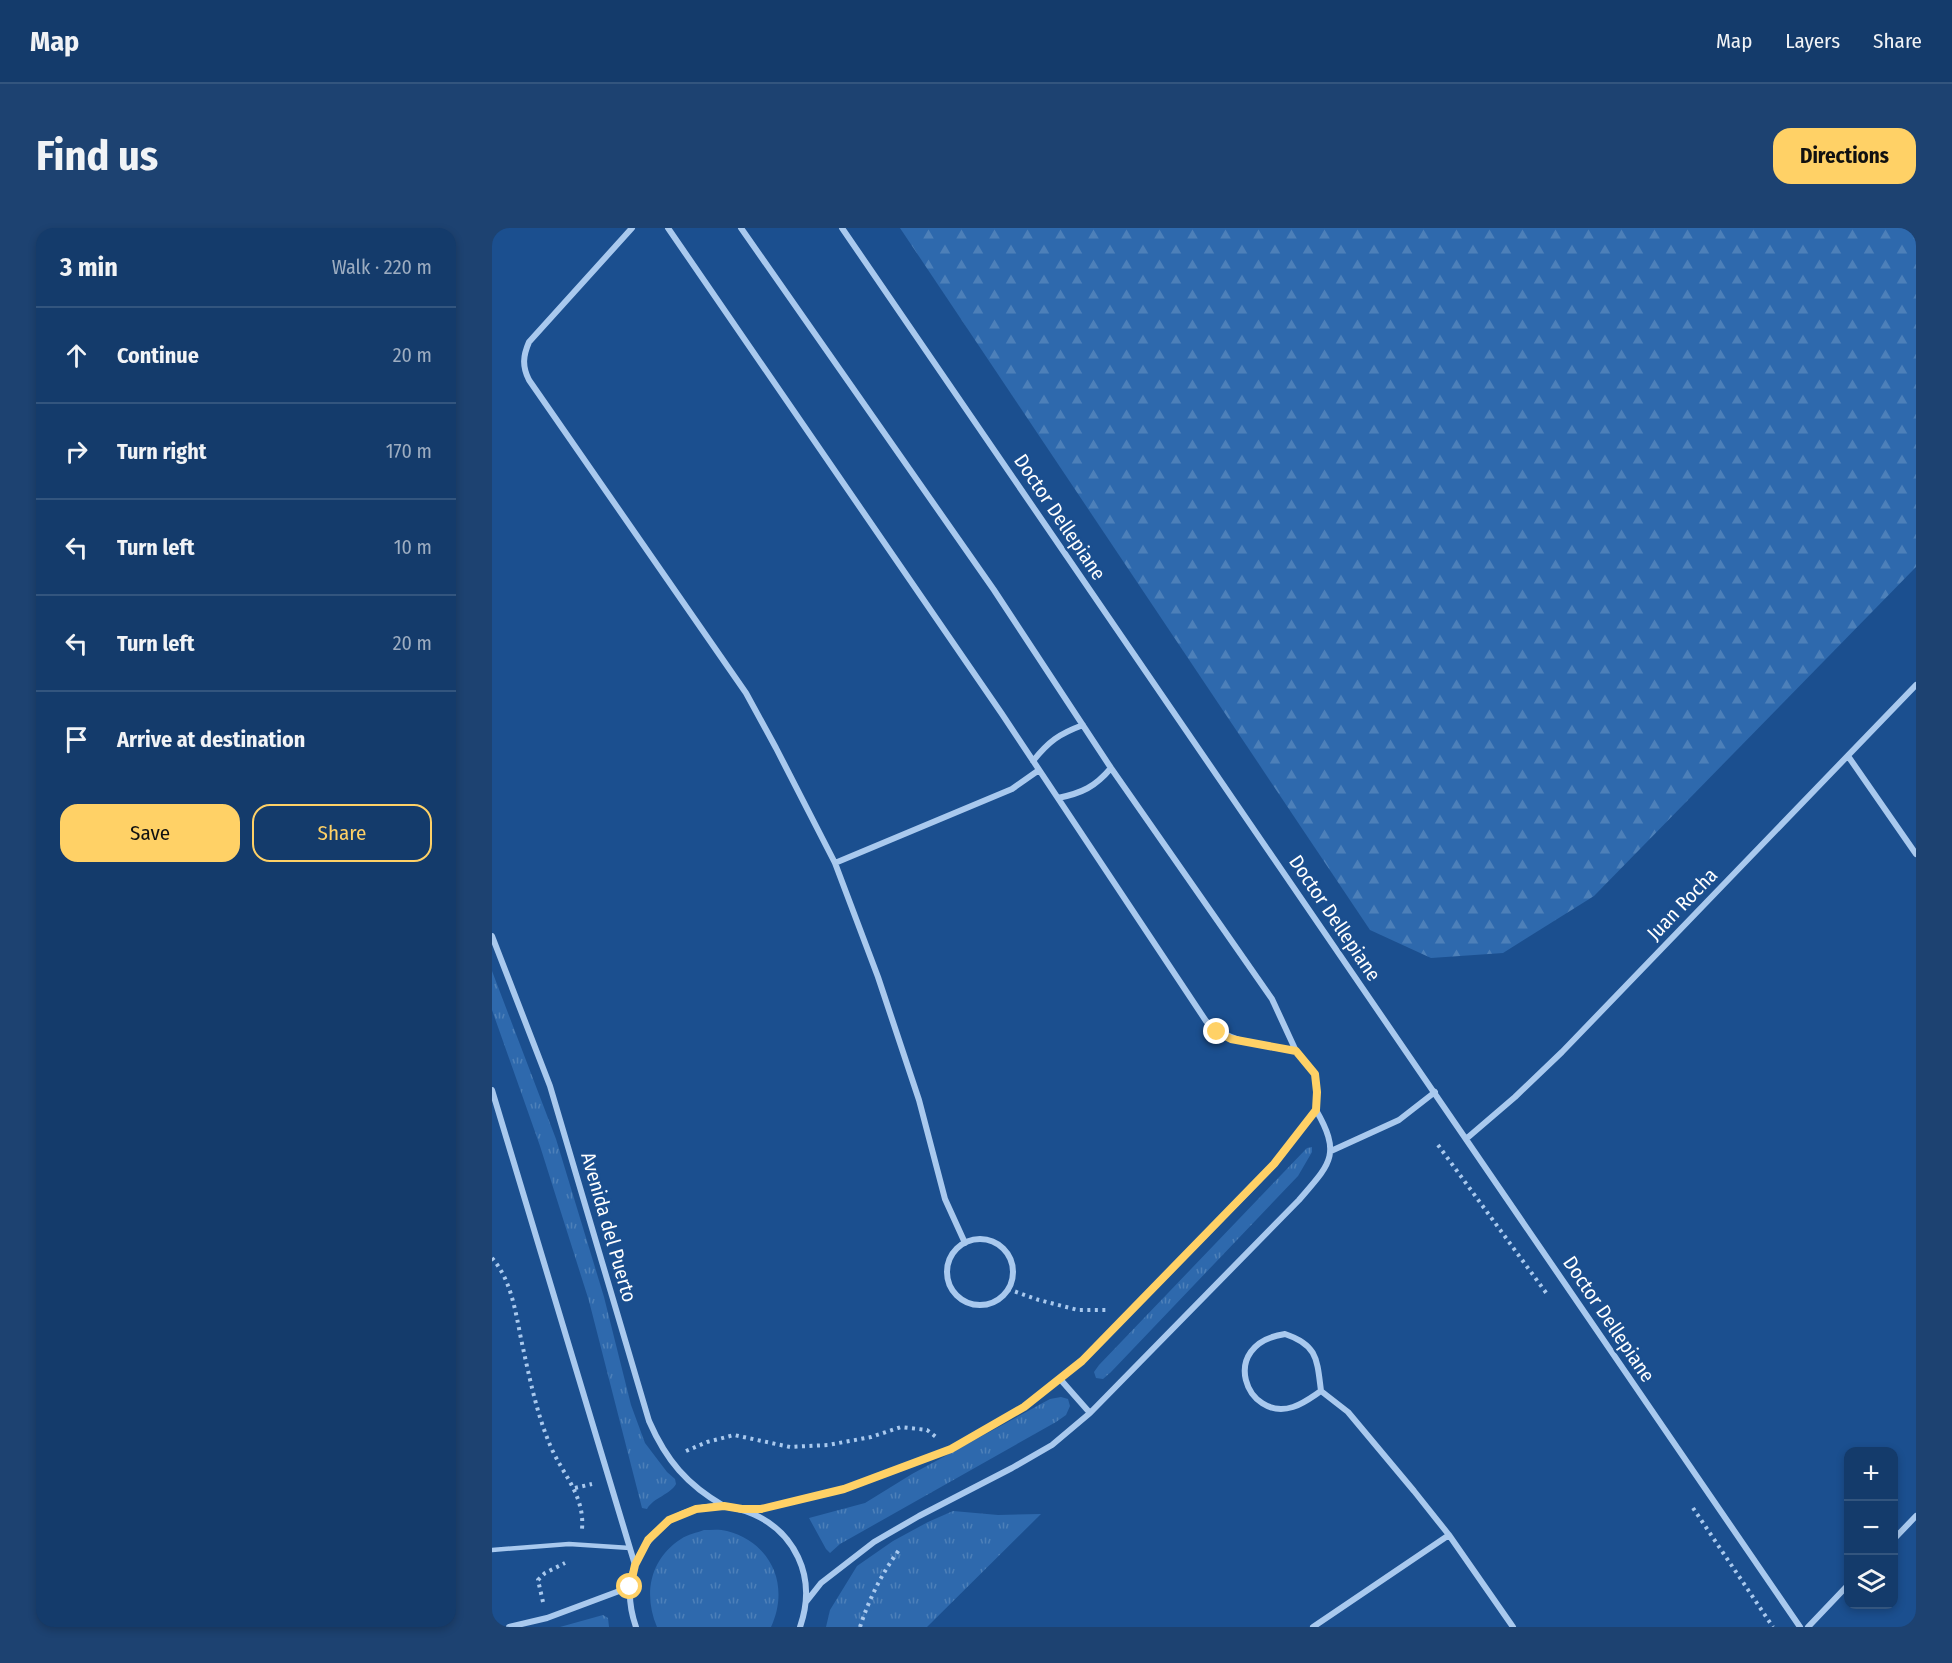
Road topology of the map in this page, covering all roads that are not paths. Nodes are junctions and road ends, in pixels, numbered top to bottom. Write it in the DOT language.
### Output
graph roads {
  1 [pos="632,228"];
  2 [pos="668,228"];
  3 [pos="741,228"];
  4 [pos="842,228"];
  5 [pos="1916,685"];
  6 [pos="1083,725"];
  7 [pos="1848,756"];
  8 [pos="1033,761"];
  9 [pos="1111,768"];
  10 [pos="1039,770"];
  11 [pos="1058,798"];
  12 [pos="1916,854"];
  13 [pos="835,863"];
  14 [pos="492,936"];
  15 [pos="1296,1051"];
  16 [pos="492,1090"];
  17 [pos="1435,1092"];
  18 [pos="1316,1110"];
  19 [pos="1466,1138"];
  20 [pos="1332,1151"];
  21 [pos="965,1243"];
  22 [pos="1060,1379"];
  23 [pos="1322,1391"];
  24 [pos="1090,1413"];
  25 [pos="724,1506"];
  26 [pos="742,1509"];
  27 [pos="1916,1516"];
  28 [pos="1449,1534"];
  29 [pos="1898,1534"];
  30 [pos="630,1548"];
  31 [pos="492,1550"];
  32 [pos="635,1565"];
  33 [pos="630,1587"];
  34 [pos="1844,1589"];
  35 [pos="806,1602"];
  36 [pos="509,1627"];
  37 [pos="636,1627"];
  38 [pos="800,1627"];
  39 [pos="1313,1627"];
  40 [pos="1513,1627"];
  41 [pos="1800,1627"];
  42 [pos="1808,1627"];
  1 -- 13 [label="street"];
  2 -- 8 [label="street"];
  3 -- 6 [label="street"];
  4 -- 17 [label="street, Doctor Dellepiane"];
  5 -- 7 [label="street, Juan Rocha"];
  6 -- 8 [label="street"];
  6 -- 9 [label="street"];
  7 -- 12 [label="street"];
  7 -- 19 [label="street, Juan Rocha"];
  8 -- 10 [label="street"];
  9 -- 11 [label="street"];
  9 -- 15 [label="street"];
  10 -- 11 [label="street"];
  10 -- 13 [label="street"];
  11 -- 15 [label="street"];
  13 -- 21 [label="street"];
  14 -- 25 [label="street, Avenida del Puerto"];
  15 -- 18 [label="street"];
  16 -- 30 [label="street"];
  17 -- 19 [label="street, Doctor Dellepiane"];
  17 -- 20 [label="street"];
  18 -- 20 [label="street"];
  18 -- 22 [label="street"];
  19 -- 41 [label="street, Doctor Dellepiane"];
  20 -- 24 [label="street"];
  21 -- 21 [label="street"];
  22 -- 24 [label="street"];
  22 -- 26 [label="street"];
  23 -- 23 [label="street"];
  23 -- 28 [label="street"];
  24 -- 35 [label="street"];
  25 -- 26 [label="street"];
  25 -- 32 [label="street"];
  26 -- 35 [label="street"];
  27 -- 29 [label="street"];
  28 -- 39 [label="street"];
  28 -- 40 [label="street"];
  30 -- 31 [label="lane"];
  30 -- 32 [label="street"];
  32 -- 33 [label="street"];
  33 -- 36 [label="street"];
  33 -- 37 [label="street"];
  34 -- 42 [label="street"];
  35 -- 38 [label="street"];
}
